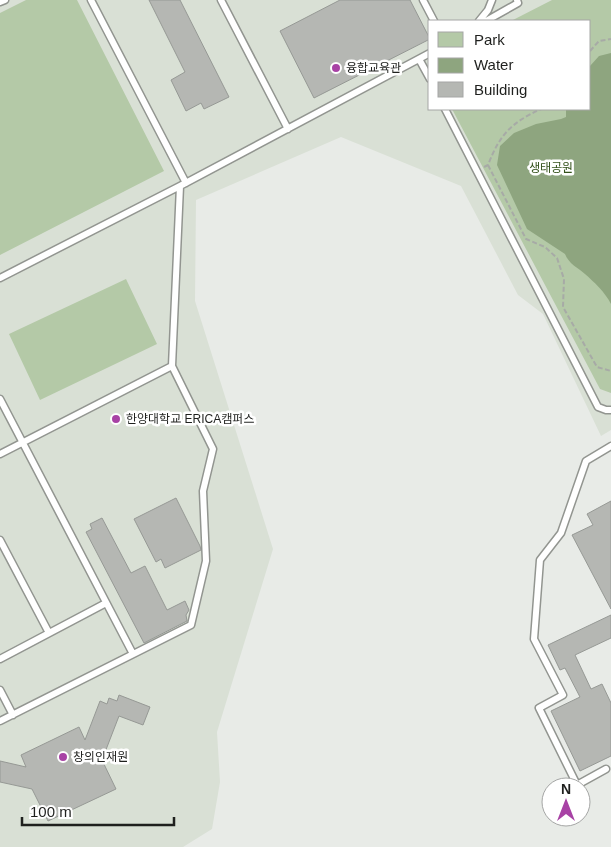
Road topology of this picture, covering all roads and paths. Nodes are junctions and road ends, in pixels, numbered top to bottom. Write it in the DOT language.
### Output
graph roads {
  1 [pos="5,0"];
  2 [pos="92,0"];
  3 [pos="220,0"];
  4 [pos="423,0"];
  5 [pos="492,0"];
  6 [pos="520,1"];
  7 [pos="0,2"];
  8 [pos="433,20"];
  9 [pos="480,20"];
  10 [pos="488,20"];
  11 [pos="611,39"];
  12 [pos="591,50"];
  13 [pos="428,54"];
  14 [pos="419,59"];
  15 [pos="428,75"];
  16 [pos="446,110"];
  17 [pos="539,110"];
  18 [pos="288,129"];
  19 [pos="183,185"];
  20 [pos="0,278"];
  21 [pos="172,366"];
  22 [pos="611,371"];
  23 [pos="0,399"];
  24 [pos="611,410"];
  25 [pos="23,443"];
  26 [pos="611,446"];
  27 [pos="0,454"];
  28 [pos="0,540"];
  29 [pos="3,554"];
  30 [pos="106,603"];
  31 [pos="49,633"];
  32 [pos="133,654"];
  33 [pos="0,659"];
  34 [pos="0,690"];
  35 [pos="13,715"];
  36 [pos="0,721"];
  37 [pos="606,769"];
  1 -- 7 [label="lane"];
  2 -- 19 [label="lane"];
  3 -- 18 [label="lane"];
  4 -- 8 [label="lane"];
  5 -- 9 [label="lane"];
  6 -- 10 [label="lane"];
  11 -- 12 [label="path"];
  13 -- 14 [label="lane"];
  14 -- 15 [label="lane"];
  14 -- 18 [label="lane"];
  16 -- 24 [label="lane"];
  17 -- 22 [label="path"];
  18 -- 19 [label="lane"];
  19 -- 20 [label="lane"];
  19 -- 21 [label="lane"];
  21 -- 25 [label="lane"];
  21 -- 32 [label="lane"];
  23 -- 25 [label="lane"];
  25 -- 27 [label="lane"];
  25 -- 30 [label="lane"];
  26 -- 37 [label="lane"];
  28 -- 29 [label="lane"];
  29 -- 31 [label="lane"];
  30 -- 31 [label="lane"];
  30 -- 32 [label="lane"];
  31 -- 33 [label="lane"];
  32 -- 35 [label="lane"];
  34 -- 35 [label="lane"];
  35 -- 36 [label="lane"];
}
